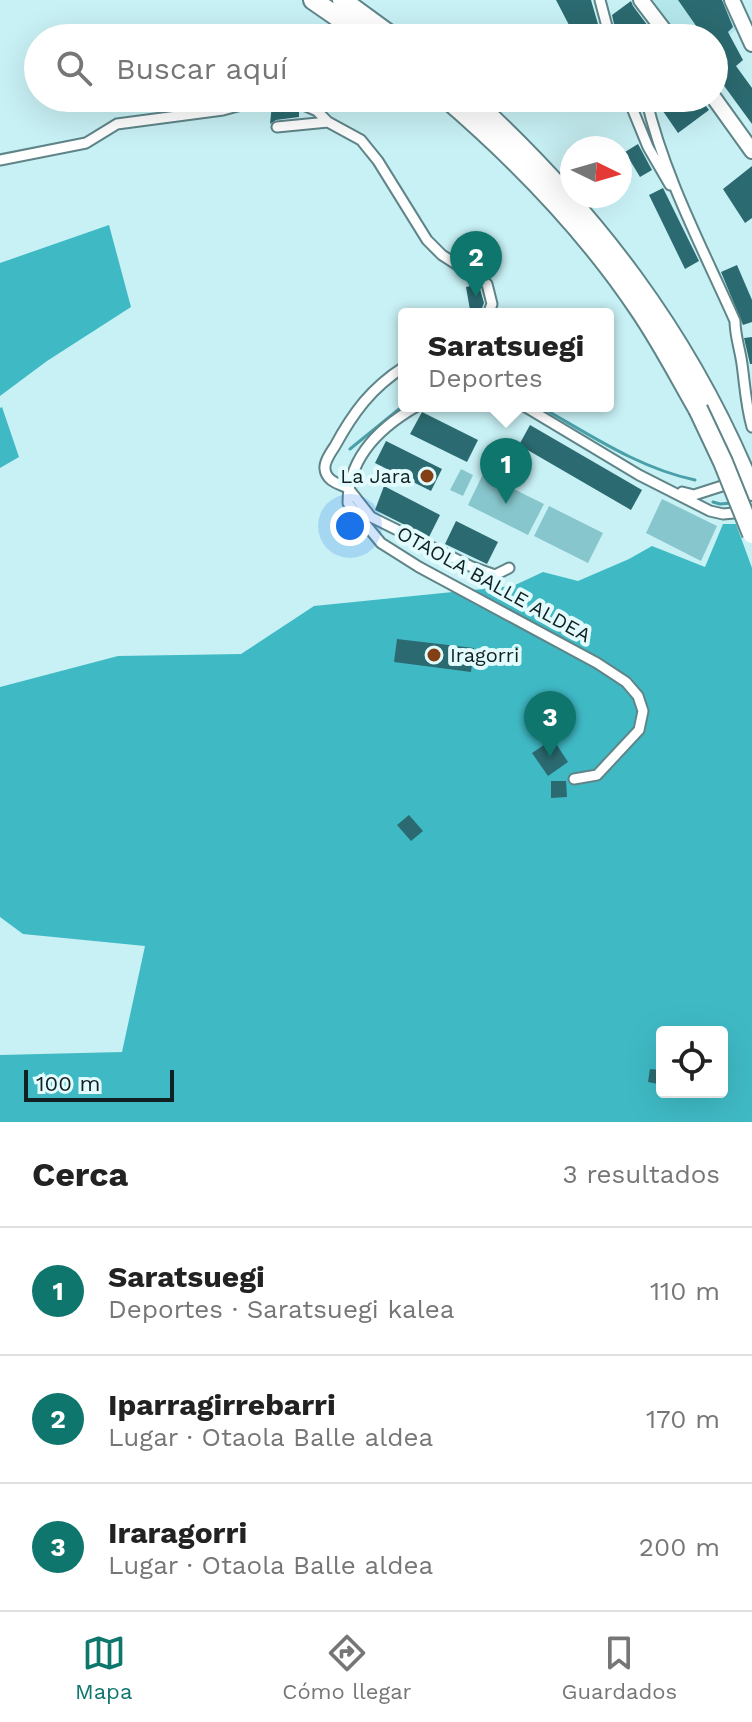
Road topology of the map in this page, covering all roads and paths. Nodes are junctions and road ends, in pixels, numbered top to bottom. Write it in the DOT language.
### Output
graph roads {
  1 [pos="313,0"];
  2 [pos="342,0"];
  3 [pos="600,0"];
  4 [pos="641,0"];
  5 [pos="732,0"];
  6 [pos="348,24"];
  7 [pos="375,24"];
  8 [pos="606,24"];
  9 [pos="659,24"];
  10 [pos="752,44"];
  11 [pos="208,112"];
  12 [pos="318,112"];
  13 [pos="461,112"];
  14 [pos="484,112"];
  15 [pos="634,112"];
  16 [pos="650,112"];
  17 [pos="724,112"];
  18 [pos="328,122"];
  19 [pos="277,127"];
  20 [pos="752,151"];
  21 [pos="0,160"];
  22 [pos="685,209"];
  23 [pos="490,308"];
  24 [pos="398,371"];
  25 [pos="705,406"];
  26 [pos="408,412"];
  27 [pos="534,412"];
  28 [pos="752,427"];
  29 [pos="722,486"];
  30 [pos="348,488"];
  31 [pos="667,489"];
  32 [pos="752,491"];
  33 [pos="752,511"];
  34 [pos="752,534"];
  35 [pos="509,568"];
  36 [pos="574,779"];
  1 -- 6 [label="highway"];
  2 -- 7 [label="highway"];
  3 -- 8 [label="street"];
  4 -- 9 [label="street"];
  5 -- 10 [label="street"];
  11 -- 21 [label="street"];
  12 -- 18 [label="street"];
  13 -- 25 [label="highway"];
  14 -- 25 [label="highway"];
  15 -- 22 [label="street"];
  16 -- 22 [label="street"];
  17 -- 20 [label="street"];
  18 -- 19 [label="street"];
  18 -- 23 [label="street"];
  22 -- 28 [label="street"];
  24 -- 30 [label="street, OTAOLA BALLE ALDEA"];
  25 -- 32 [label="highway"];
  25 -- 34 [label="highway, bridge"];
  26 -- 30 [label="street"];
  27 -- 31 [label="street"];
  29 -- 31 [label="street"];
  30 -- 35 [label="street"];
  30 -- 36 [label="street, OTAOLA BALLE ALDEA"];
  31 -- 33 [label="street"];
}
